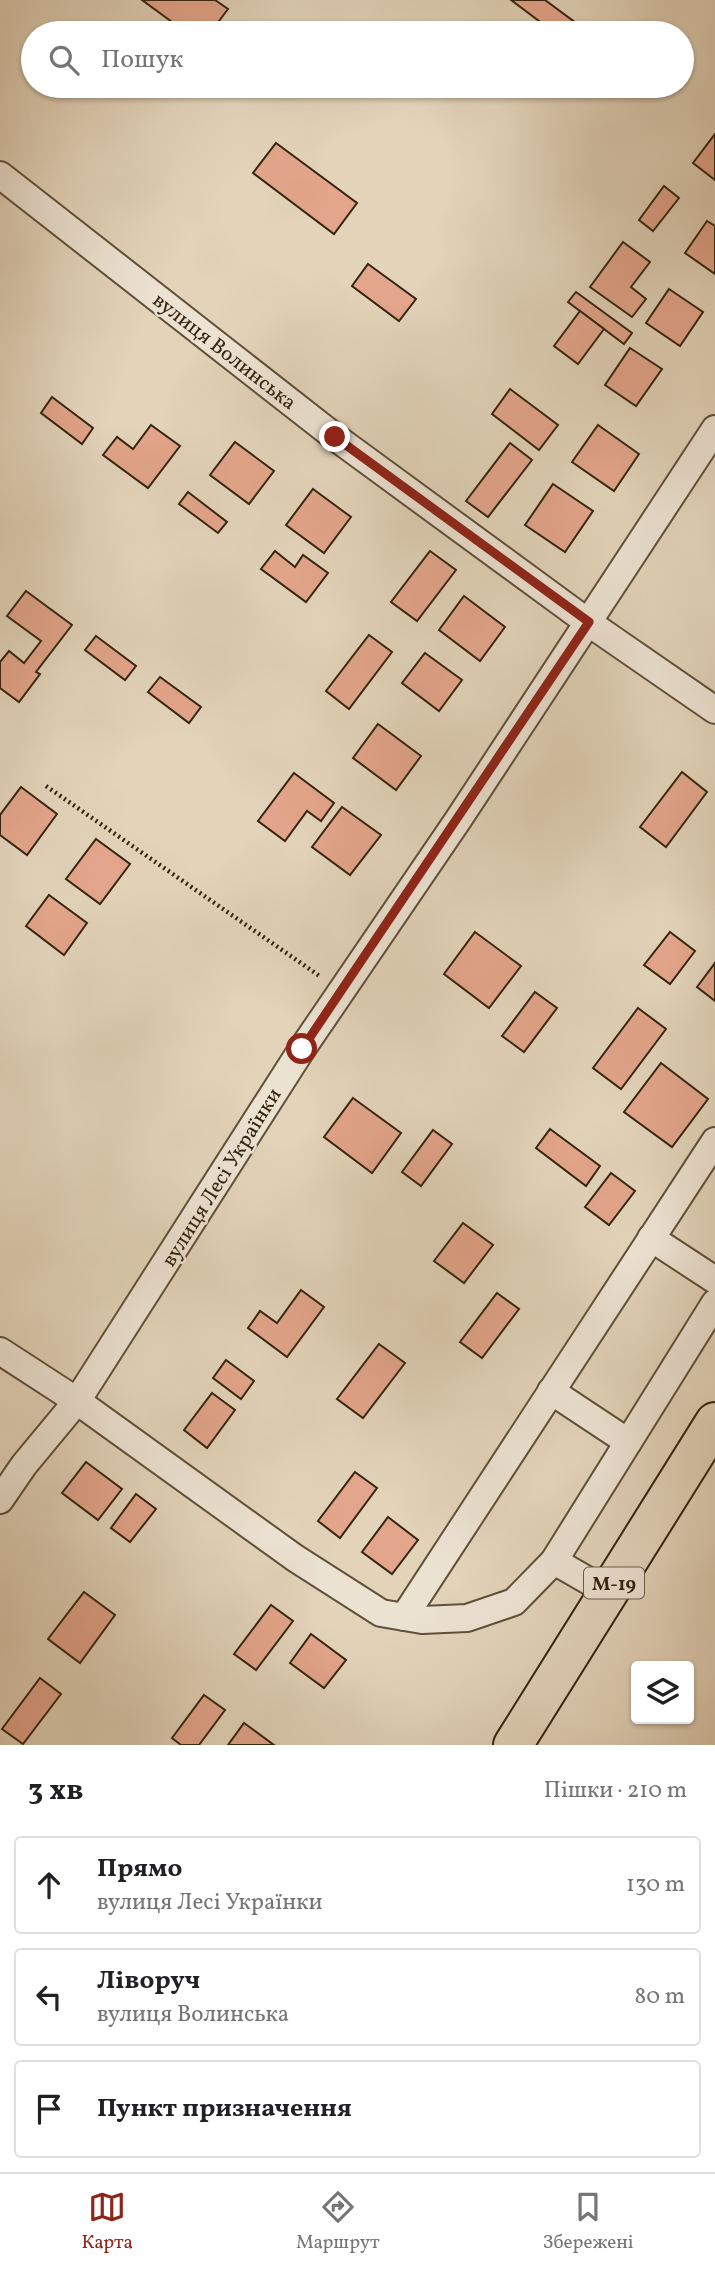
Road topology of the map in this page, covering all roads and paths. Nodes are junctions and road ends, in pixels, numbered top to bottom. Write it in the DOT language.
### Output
graph roads {
  1 [pos="0,174"];
  2 [pos="715,429"];
  3 [pos="589,622"];
  4 [pos="715,710"];
  5 [pos="46,786"];
  6 [pos="341,991"];
  7 [pos="715,1141"];
  8 [pos="651,1238"];
  9 [pos="715,1280"];
  10 [pos="715,1303"];
  11 [pos="0,1351"];
  12 [pos="551,1391"];
  13 [pos="77,1402"];
  14 [pos="715,1422"];
  15 [pos="628,1442"];
  16 [pos="0,1500"];
  17 [pos="554,1561"];
  18 [pos="608,1592"];
  19 [pos="404,1617"];
  20 [pos="513,1745"];
  1 -- 3 [label="street, вулиця Волинська"];
  2 -- 3 [label="street, вулиця Лесі Українки"];
  3 -- 4 [label="street, вулиця Волинська"];
  3 -- 6 [label="street, вулиця Лесі Українки"];
  5 -- 6 [label="path"];
  6 -- 13 [label="street, вулиця Лесі Українки"];
  7 -- 8 [label="street"];
  8 -- 9 [label="street"];
  8 -- 12 [label="street"];
  10 -- 15 [label="street"];
  11 -- 13 [label="street"];
  12 -- 15 [label="street"];
  12 -- 19 [label="street"];
  13 -- 16 [label="street, вулиця Лесі Українки"];
  13 -- 19 [label="street"];
  14 -- 18 [label="highway, М-19"];
  15 -- 17 [label="street"];
  17 -- 18 [label="street"];
  17 -- 19 [label="street"];
  18 -- 20 [label="highway, М-19"];
}
